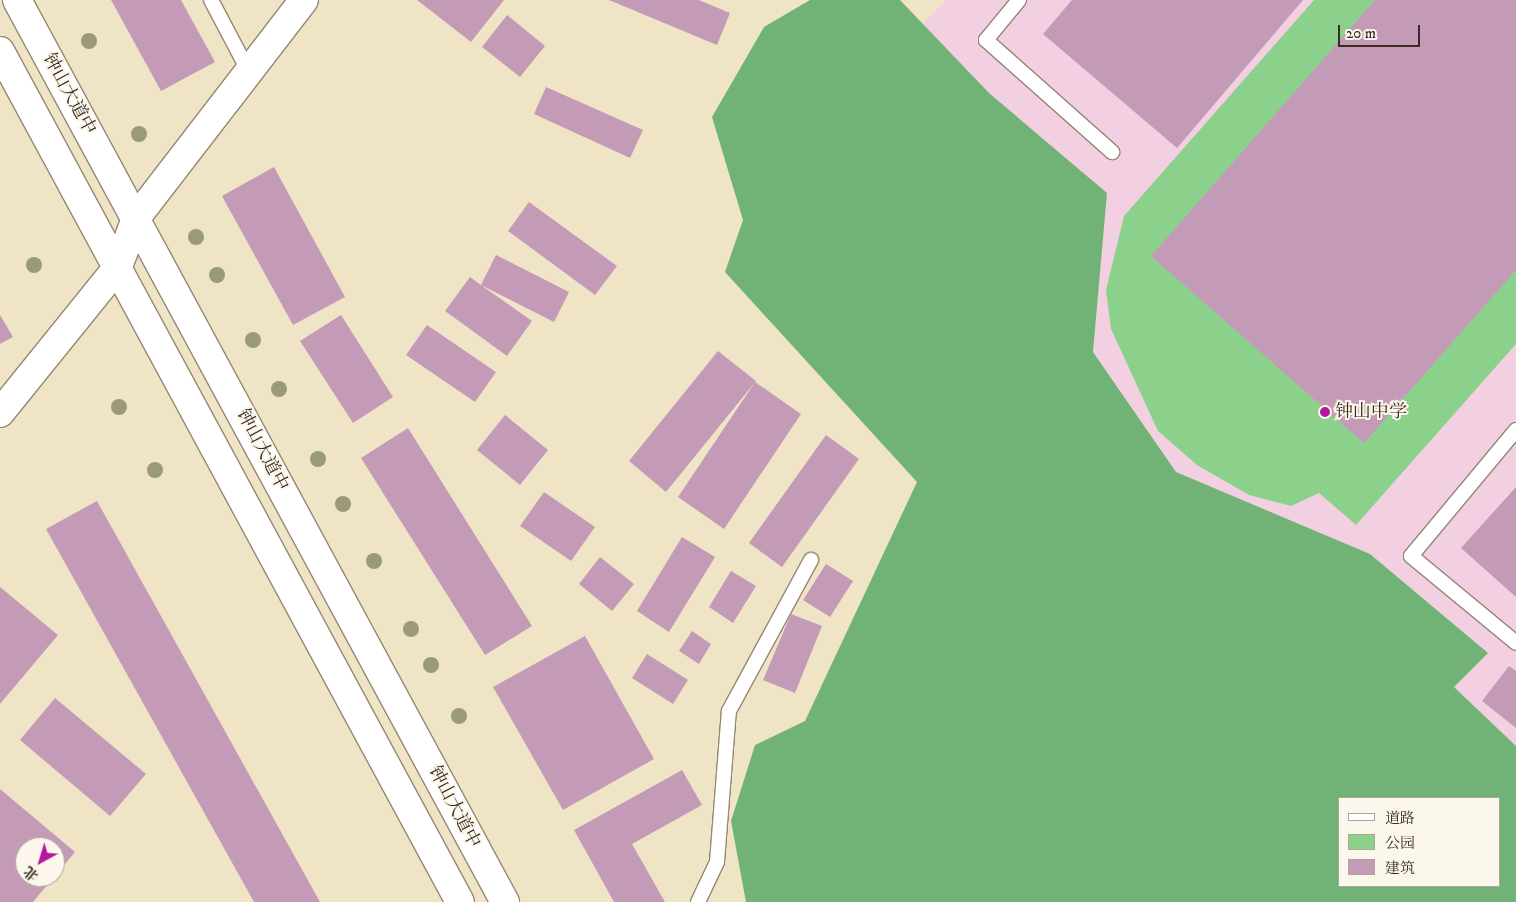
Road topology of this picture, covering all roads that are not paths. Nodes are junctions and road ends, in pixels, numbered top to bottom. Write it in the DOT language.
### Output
graph roads {
  1 [pos="17,0"];
  2 [pos="211,0"];
  3 [pos="304,0"];
  4 [pos="1019,0"];
  5 [pos="0,51"];
  6 [pos="249,72"];
  7 [pos="1112,152"];
  8 [pos="136,218"];
  9 [pos="118,266"];
  10 [pos="0,413"];
  11 [pos="1516,430"];
  12 [pos="811,560"];
  13 [pos="1516,643"];
  14 [pos="460,902"];
  15 [pos="505,902"];
  16 [pos="698,902"];
  1 -- 8 [label="main road, 钟山大道中"];
  2 -- 6 [label="lane"];
  3 -- 6 [label="main road"];
  4 -- 7 [label="lane"];
  5 -- 9 [label="main road"];
  6 -- 8 [label="main road"];
  8 -- 9 [label="main road"];
  8 -- 15 [label="main road, 钟山大道中"];
  9 -- 10 [label="main road"];
  9 -- 14 [label="main road"];
  11 -- 13 [label="lane"];
  12 -- 16 [label="lane"];
}
